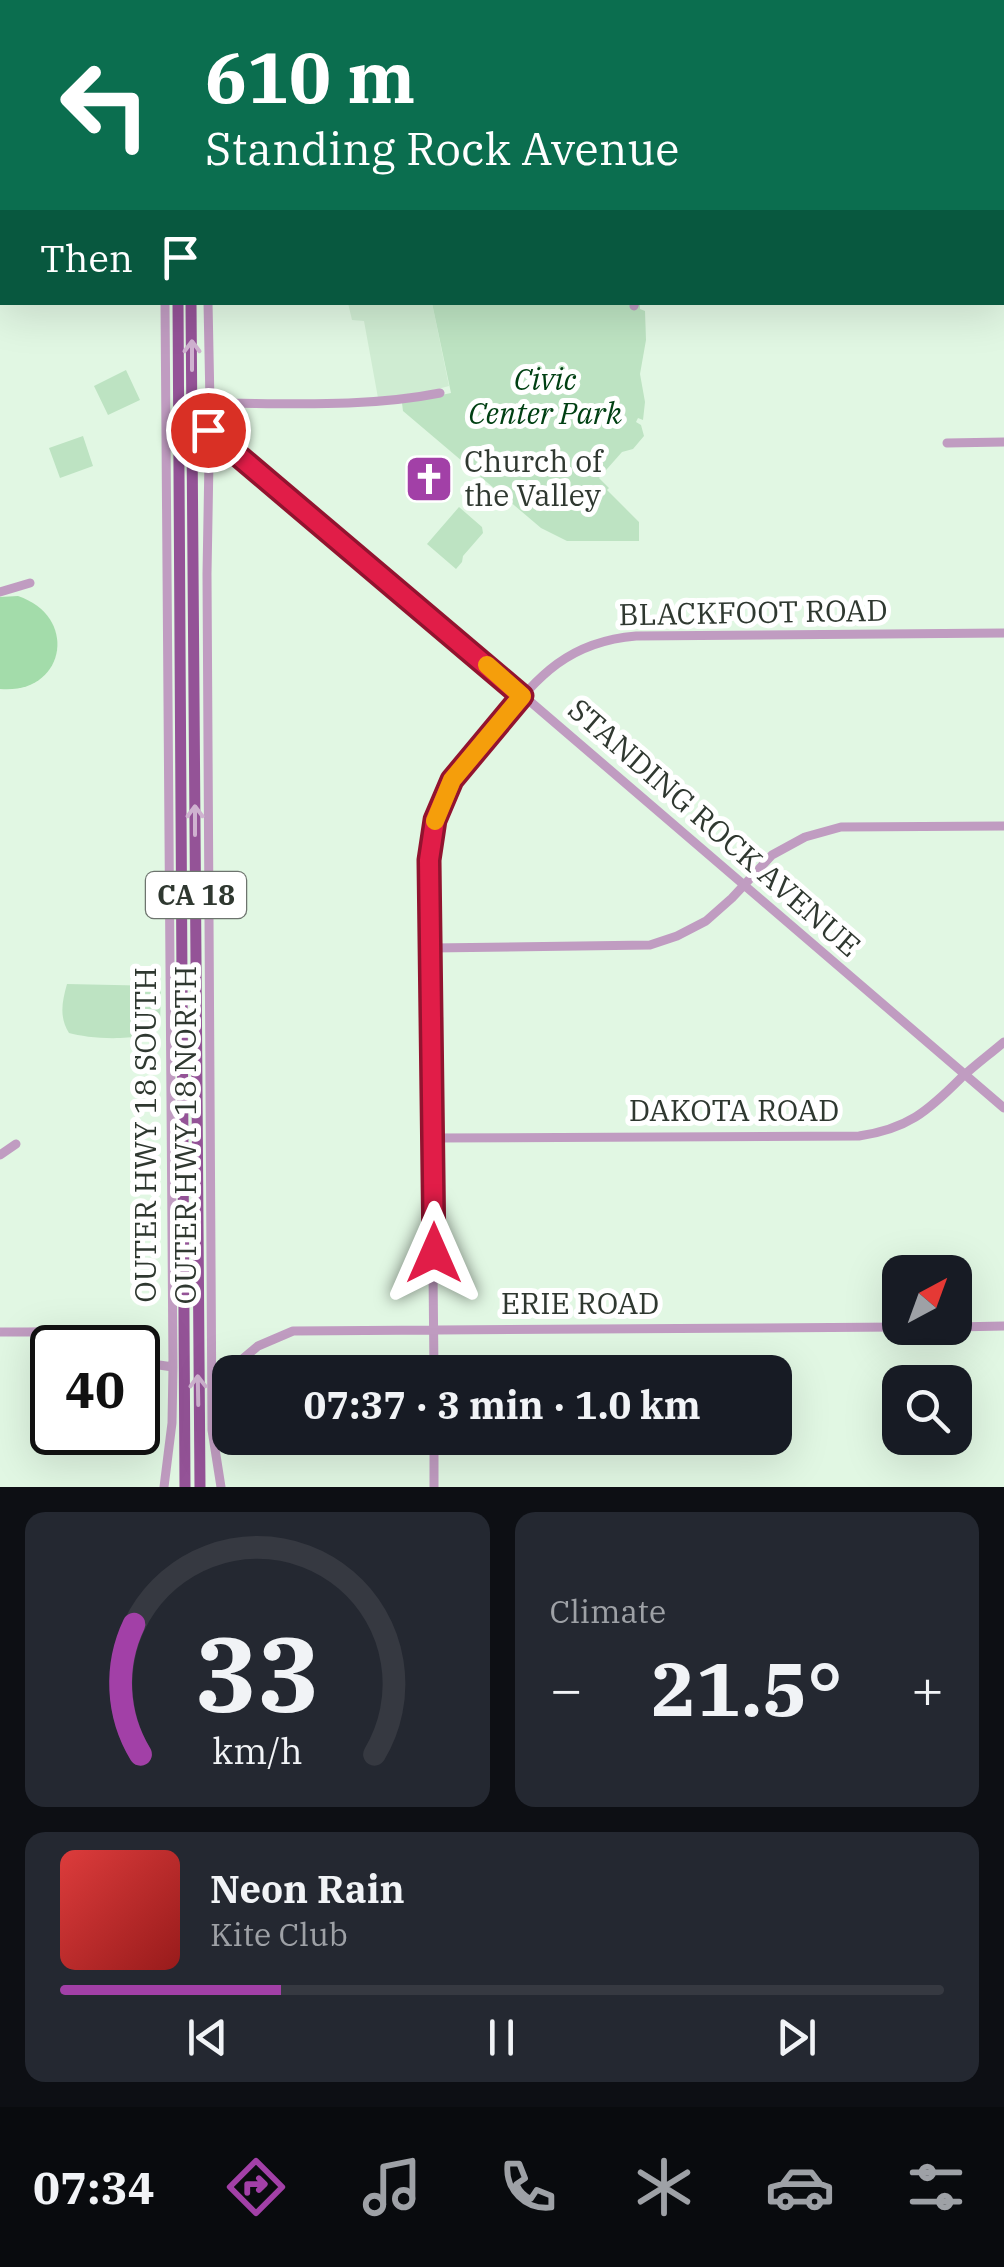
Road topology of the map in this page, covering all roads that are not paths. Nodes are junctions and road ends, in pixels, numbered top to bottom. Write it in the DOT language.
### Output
graph roads {
  1 [pos="165,305"];
  2 [pos="178,305"];
  3 [pos="192,305"];
  4 [pos="208,305"];
  5 [pos="440,392"];
  6 [pos="210,403"];
  7 [pos="208,430"];
  8 [pos="947,442"];
  9 [pos="1004,442"];
  10 [pos="30,582"];
  11 [pos="0,592"];
  12 [pos="1004,634"];
  13 [pos="522,696"];
  14 [pos="1004,826"];
  15 [pos="743,886"];
  16 [pos="432,948"];
  17 [pos="1004,1042"];
  18 [pos="964,1075"];
  19 [pos="1004,1108"];
  20 [pos="433,1138"];
  21 [pos="16,1144"];
  22 [pos="0,1155"];
  23 [pos="972,1326"];
  24 [pos="1004,1326"];
  25 [pos="882,1327"];
  26 [pos="434,1330"];
  27 [pos="0,1332"];
  28 [pos="30,1332"];
  29 [pos="247,1355"];
  30 [pos="434,1355"];
  31 [pos="160,1365"];
  32 [pos="173,1367"];
  33 [pos="212,1375"];
  34 [pos="216,1455"];
  35 [pos="434,1455"];
  36 [pos="164,1487"];
  37 [pos="185,1487"];
  38 [pos="200,1487"];
  39 [pos="222,1487"];
  40 [pos="434,1487"];
  1 -- 32 [label="street, OUTER HWY 18 SOUTH"];
  2 -- 37 [label="main road, CA 18"];
  38 -- 3 [label="main road, CA 18, one-way"];
  4 -- 6 [label="street, OUTER HWY 18 NORTH"];
  5 -- 6 [label="street"];
  6 -- 7 [label="street, OUTER HWY 18 NORTH"];
  7 -- 13 [label="street, STANDING ROCK AVENUE"];
  7 -- 33 [label="street, OUTER HWY 18 NORTH"];
  8 -- 9 [label="street"];
  10 -- 11 [label="street"];
  12 -- 13 [label="street, BLACKFOOT ROAD"];
  13 -- 15 [label="street, STANDING ROCK AVENUE"];
  13 -- 16 [label="street, BLACKFOOT ROAD"];
  14 -- 15 [label="street"];
  15 -- 16 [label="street"];
  15 -- 18 [label="street, STANDING ROCK AVENUE"];
  16 -- 20 [label="street, BLACKFOOT ROAD"];
  17 -- 18 [label="street, DAKOTA ROAD"];
  18 -- 19 [label="street, STANDING ROCK AVENUE"];
  18 -- 20 [label="street, DAKOTA ROAD"];
  20 -- 26 [label="street, BLACKFOOT ROAD"];
  21 -- 22 [label="street"];
  23 -- 24 [label="street"];
  25 -- 26 [label="street, ERIE ROAD"];
  26 -- 29 [label="street, ERIE ROAD"];
  26 -- 30 [label="street, BLACKFOOT ROAD"];
  27 -- 28 [label="street"];
  31 -- 32 [label="street"];
  32 -- 36 [label="street, OUTER HWY 18 SOUTH"];
  34 -- 39 [label="street, OUTER HWY 18 NORTH"];
  35 -- 40 [label="street"];
}
